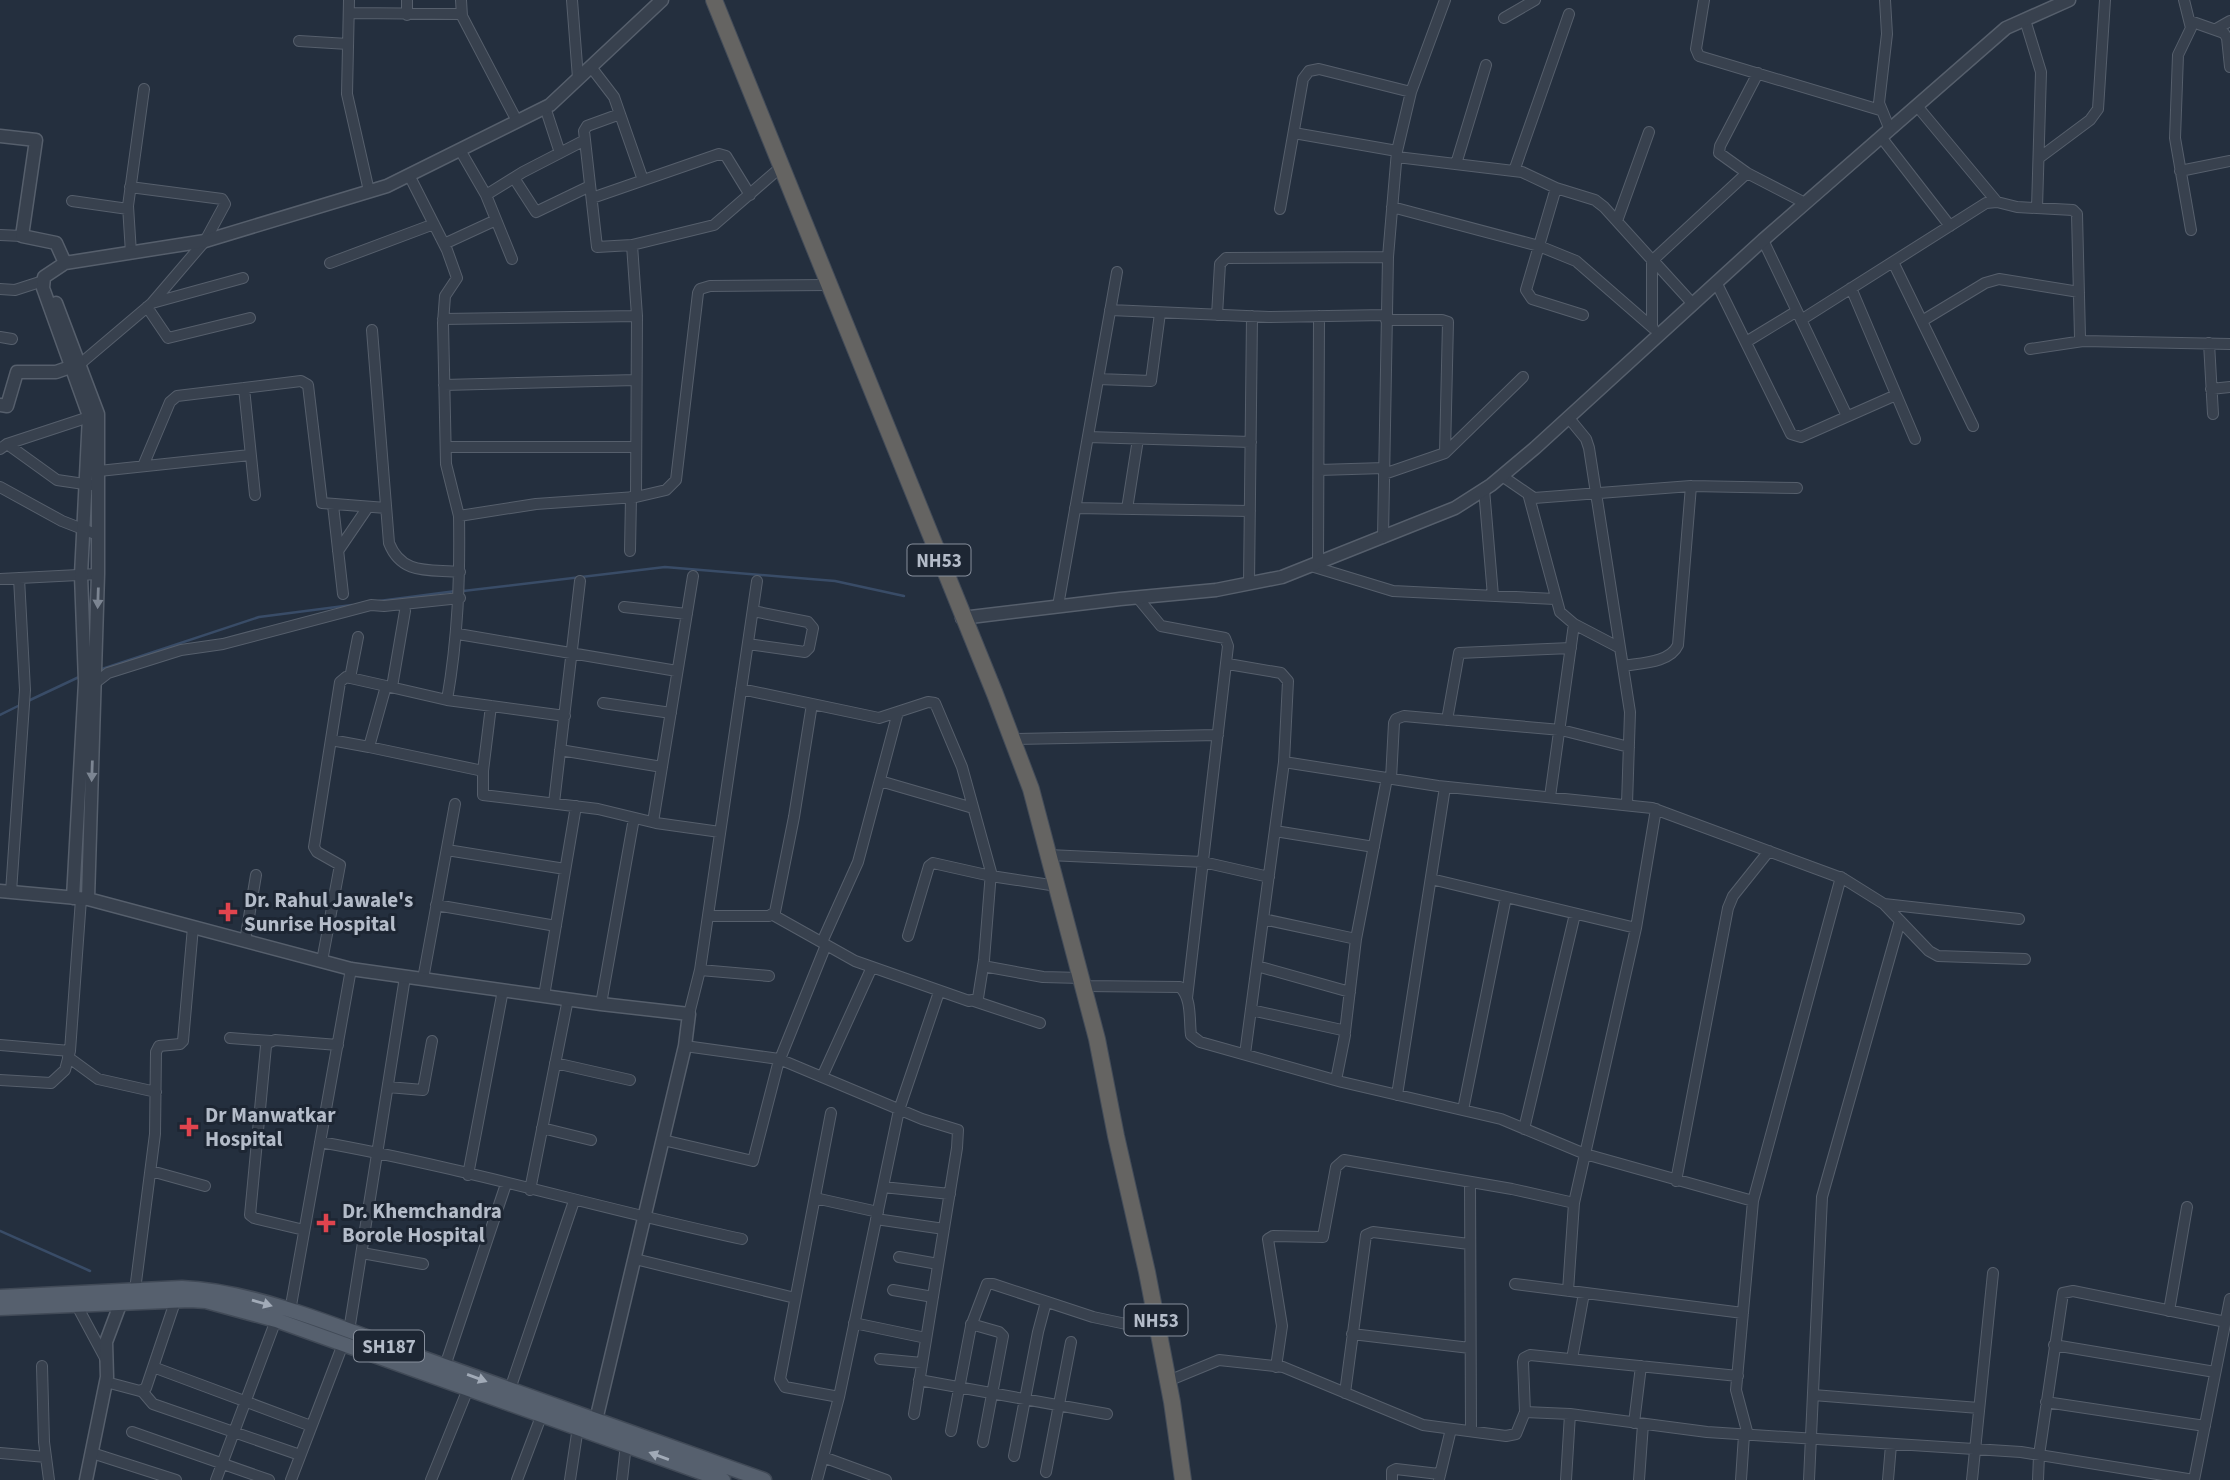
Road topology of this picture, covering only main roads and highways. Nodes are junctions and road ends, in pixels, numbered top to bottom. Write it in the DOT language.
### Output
graph roads {
  1 [pos="713,0"];
  2 [pos="0,1297"];
  3 [pos="0,1308"];
  4 [pos="346,1338"];
  5 [pos="696,1469"];
  6 [pos="723,1480"];
  7 [pos="764,1480"];
  8 [pos="1183,1480"];
  1 -- 8 [label="highway, NH53"];
  2 -- 4 [label="main road, SH187, one-way"];
  3 -- 4 [label="main road, SH187"];
  5 -- 4 [label="main road, SH187, one-way"];
  4 -- 5 [label="main road, SH187, one-way"];
  5 -- 6 [label="main road, SH187"];
  5 -- 7 [label="main road, SH187"];
}
